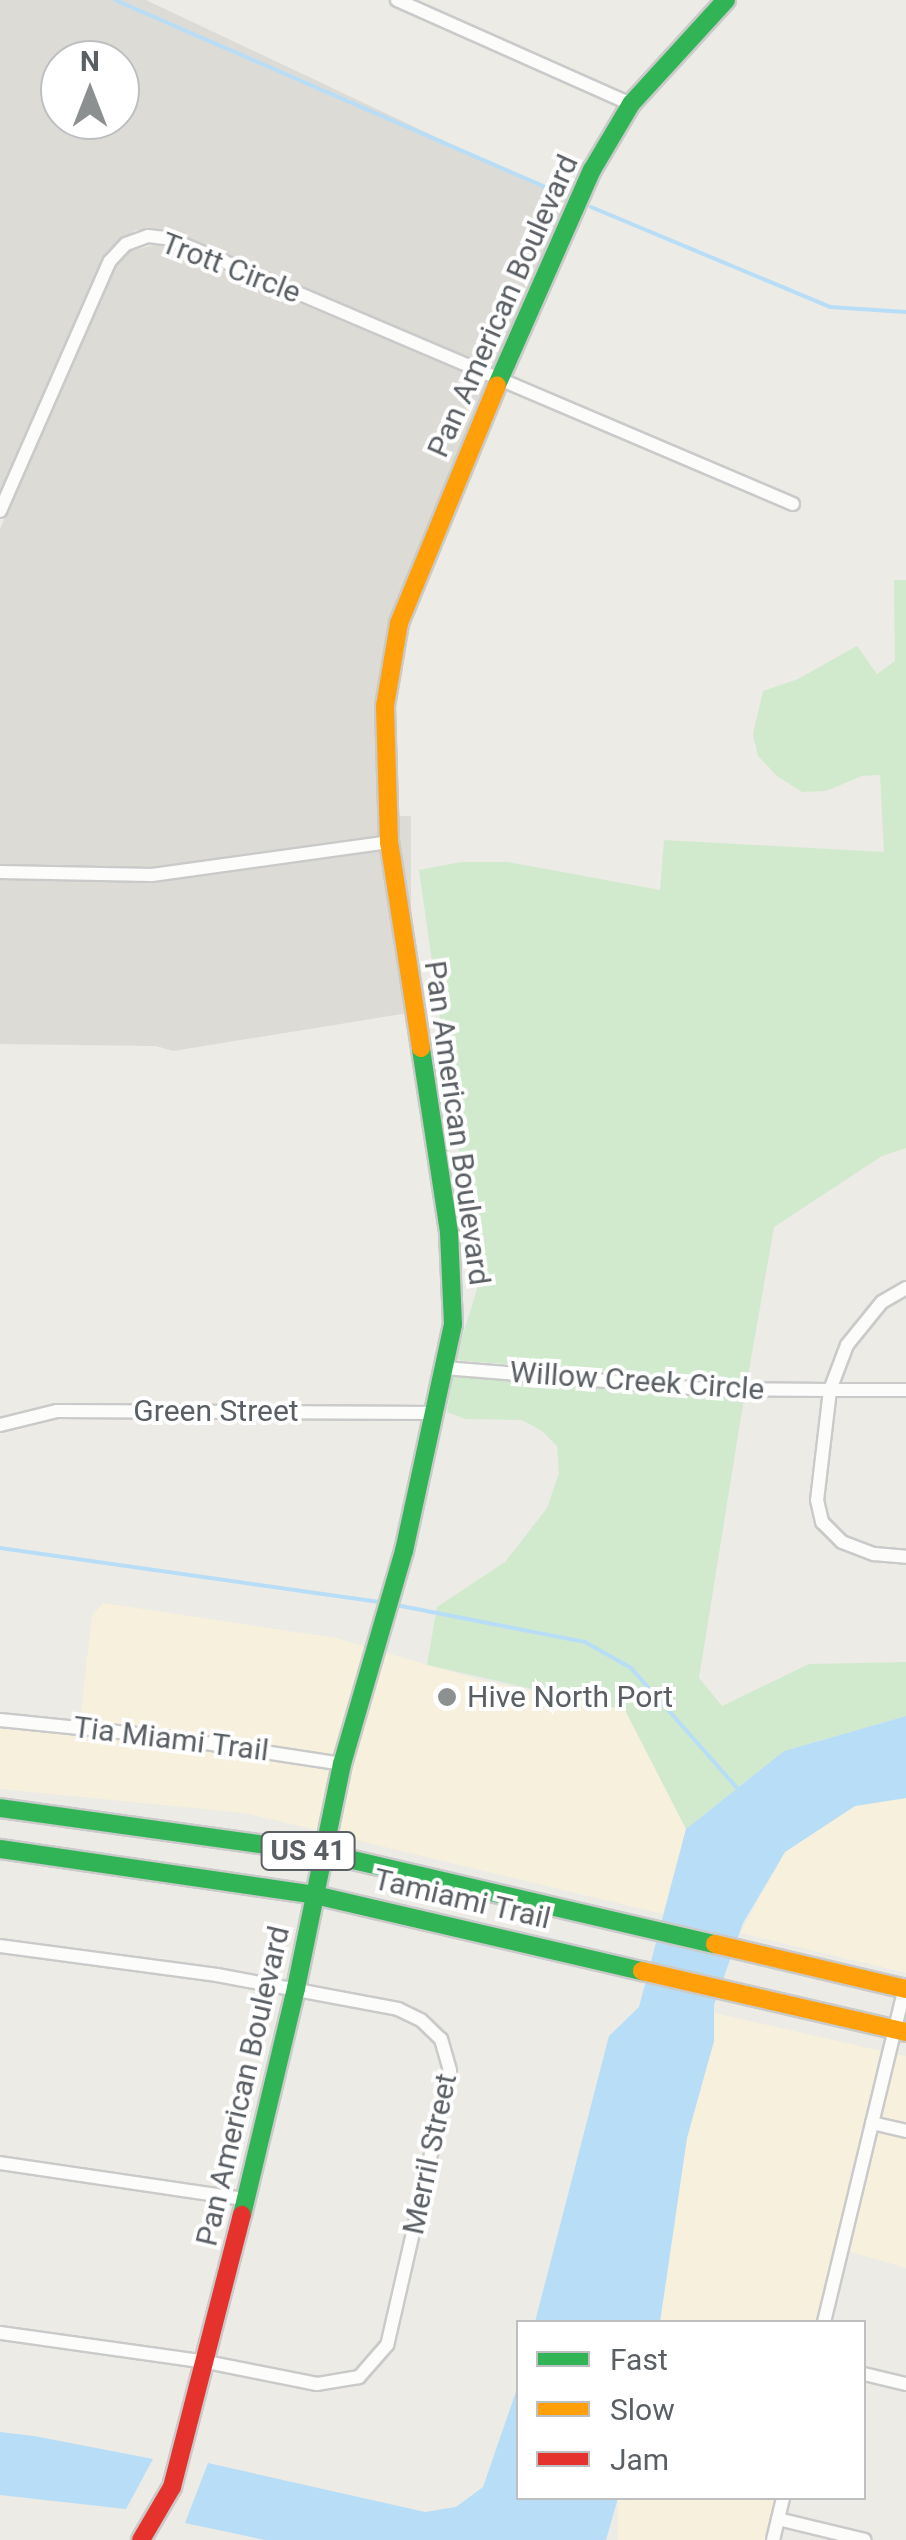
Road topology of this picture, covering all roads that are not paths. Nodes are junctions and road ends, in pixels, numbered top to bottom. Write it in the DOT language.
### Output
graph roads {
  1 [pos="397,0"];
  2 [pos="726,0"];
  3 [pos="631,104"];
  4 [pos="499,379"];
  5 [pos="794,504"];
  6 [pos="0,511"];
  7 [pos="389,842"];
  8 [pos="0,872"];
  9 [pos="906,1288"];
  10 [pos="444,1368"];
  11 [pos="830,1390"];
  12 [pos="906,1390"];
  13 [pos="435,1413"];
  14 [pos="0,1426"];
  15 [pos="906,1557"];
  16 [pos="0,1720"];
  17 [pos="342,1764"];
  18 [pos="0,1808"];
  19 [pos="0,1849"];
  20 [pos="323,1853"];
  21 [pos="315,1895"];
  22 [pos="0,1946"];
  23 [pos="296,1988"];
  24 [pos="905,1989"];
  25 [pos="900,2030"];
  26 [pos="872,2123"];
  27 [pos="906,2131"];
  28 [pos="0,2163"];
  29 [pos="244,2199"];
  30 [pos="824,2320"];
  31 [pos="0,2332"];
  32 [pos="207,2362"];
  33 [pos="866,2374"];
  34 [pos="906,2384"];
  35 [pos="783,2500"];
  36 [pos="778,2519"];
  37 [pos="142,2540"];
  38 [pos="773,2540"];
  39 [pos="866,2540"];
  1 -- 3 [label="street"];
  2 -- 3 [label="street, Pan American Boulevard"];
  3 -- 4 [label="street, Pan American Boulevard"];
  4 -- 5 [label="street, Trott Circle"];
  4 -- 6 [label="street, Trott Circle"];
  4 -- 7 [label="street, Pan American Boulevard"];
  7 -- 8 [label="street"];
  7 -- 10 [label="street, Pan American Boulevard"];
  9 -- 11 [label="street"];
  10 -- 11 [label="street, Willow Creek Circle"];
  10 -- 13 [label="street, Pan American Boulevard"];
  11 -- 12 [label="street, Willow Creek Circle"];
  11 -- 15 [label="street"];
  13 -- 14 [label="street, Green Street"];
  13 -- 17 [label="street, Pan American Boulevard"];
  16 -- 17 [label="street, Tia Miami Trail"];
  17 -- 20 [label="street, Pan American Boulevard"];
  18 -- 20 [label="street, Tamiami Trail / US 41"];
  19 -- 21 [label="street, Tamiami Trail / US 41"];
  20 -- 21 [label="street, Pan American Boulevard"];
  20 -- 24 [label="street, Tamiami Trail / US 41"];
  21 -- 23 [label="street, Pan American Boulevard"];
  21 -- 25 [label="street, Tamiami Trail / US 41"];
  22 -- 23 [label="street, Merril Street"];
  23 -- 29 [label="street, Pan American Boulevard"];
  23 -- 32 [label="street, Merril Street"];
  24 -- 25 [label="street"];
  25 -- 26 [label="street"];
  26 -- 27 [label="street"];
  26 -- 30 [label="street"];
  28 -- 29 [label="street"];
  29 -- 32 [label="street, Pan American Boulevard"];
  31 -- 32 [label="street, Merril Street"];
  32 -- 37 [label="street, Pan American Boulevard"];
  33 -- 34 [label="street"];
  35 -- 36 [label="street"];
  36 -- 38 [label="street"];
  36 -- 39 [label="street"];
}
